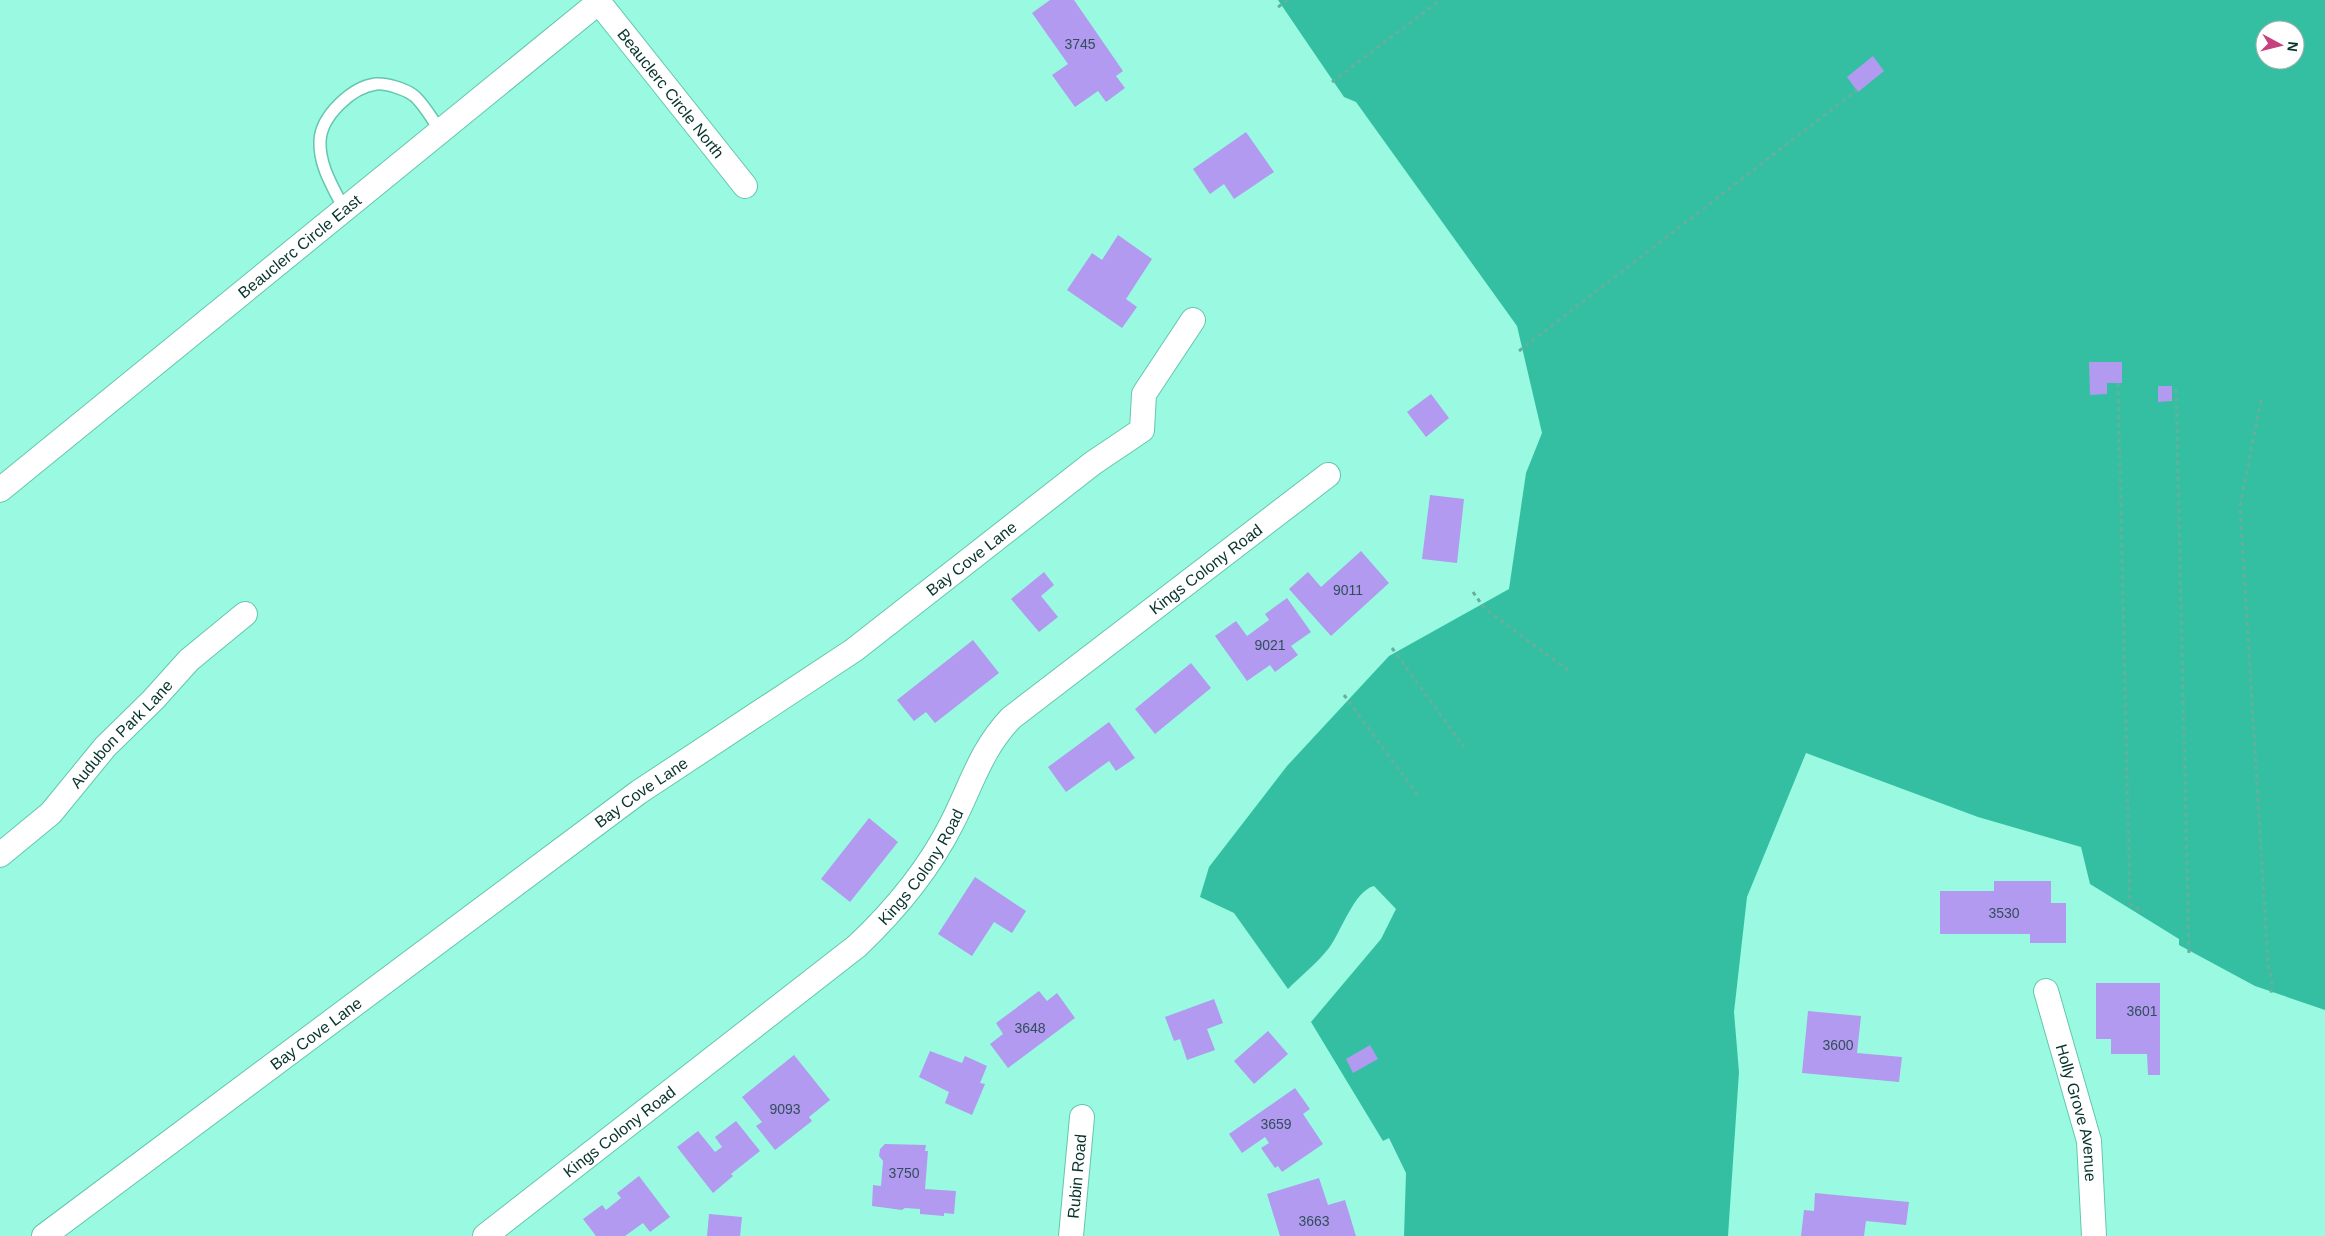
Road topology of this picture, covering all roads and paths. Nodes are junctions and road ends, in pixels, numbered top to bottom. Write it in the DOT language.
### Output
graph roads {
  1 [pos="1288,0"];
  2 [pos="1440,0"];
  3 [pos="598,1"];
  4 [pos="1278,7"];
  5 [pos="1332,82"];
  6 [pos="1857,90"];
  7 [pos="441,132"];
  8 [pos="745,186"];
  9 [pos="344,208"];
  10 [pos="1193,320"];
  11 [pos="1519,351"];
  12 [pos="2118,383"];
  13 [pos="2176,389"];
  14 [pos="2261,400"];
  15 [pos="1328,475"];
  16 [pos="0,490"];
  17 [pos="1473,592"];
  18 [pos="245,614"];
  19 [pos="1392,648"];
  20 [pos="1572,673"];
  21 [pos="1344,695"];
  22 [pos="1464,747"];
  23 [pos="1419,797"];
  24 [pos="0,856"];
  25 [pos="2144,912"];
  26 [pos="2189,954"];
  27 [pos="2046,991"];
  28 [pos="2271,994"];
  29 [pos="1082,1117"];
  30 [pos="44,1236"];
  31 [pos="485,1236"];
  32 [pos="1071,1236"];
  33 [pos="2094,1236"];
  1 -- 4 [label="path"];
  2 -- 5 [label="path"];
  3 -- 7 [label="street, Beauclerc Circle East"];
  3 -- 8 [label="street, Beauclerc Circle North"];
  6 -- 11 [label="path"];
  7 -- 9 [label="street, Beauclerc Circle East"];
  7 -- 9 [label="lane"];
  9 -- 16 [label="street, Beauclerc Circle East"];
  10 -- 30 [label="street, Bay Cove Lane"];
  12 -- 25 [label="path"];
  13 -- 26 [label="path"];
  14 -- 28 [label="path"];
  15 -- 31 [label="street, Kings Colony Road"];
  17 -- 20 [label="path"];
  18 -- 24 [label="street, Audubon Park Lane"];
  19 -- 22 [label="path"];
  21 -- 23 [label="path"];
  27 -- 33 [label="street, Holly Grove Avenue"];
  29 -- 32 [label="street, Rubin Road"];
}
